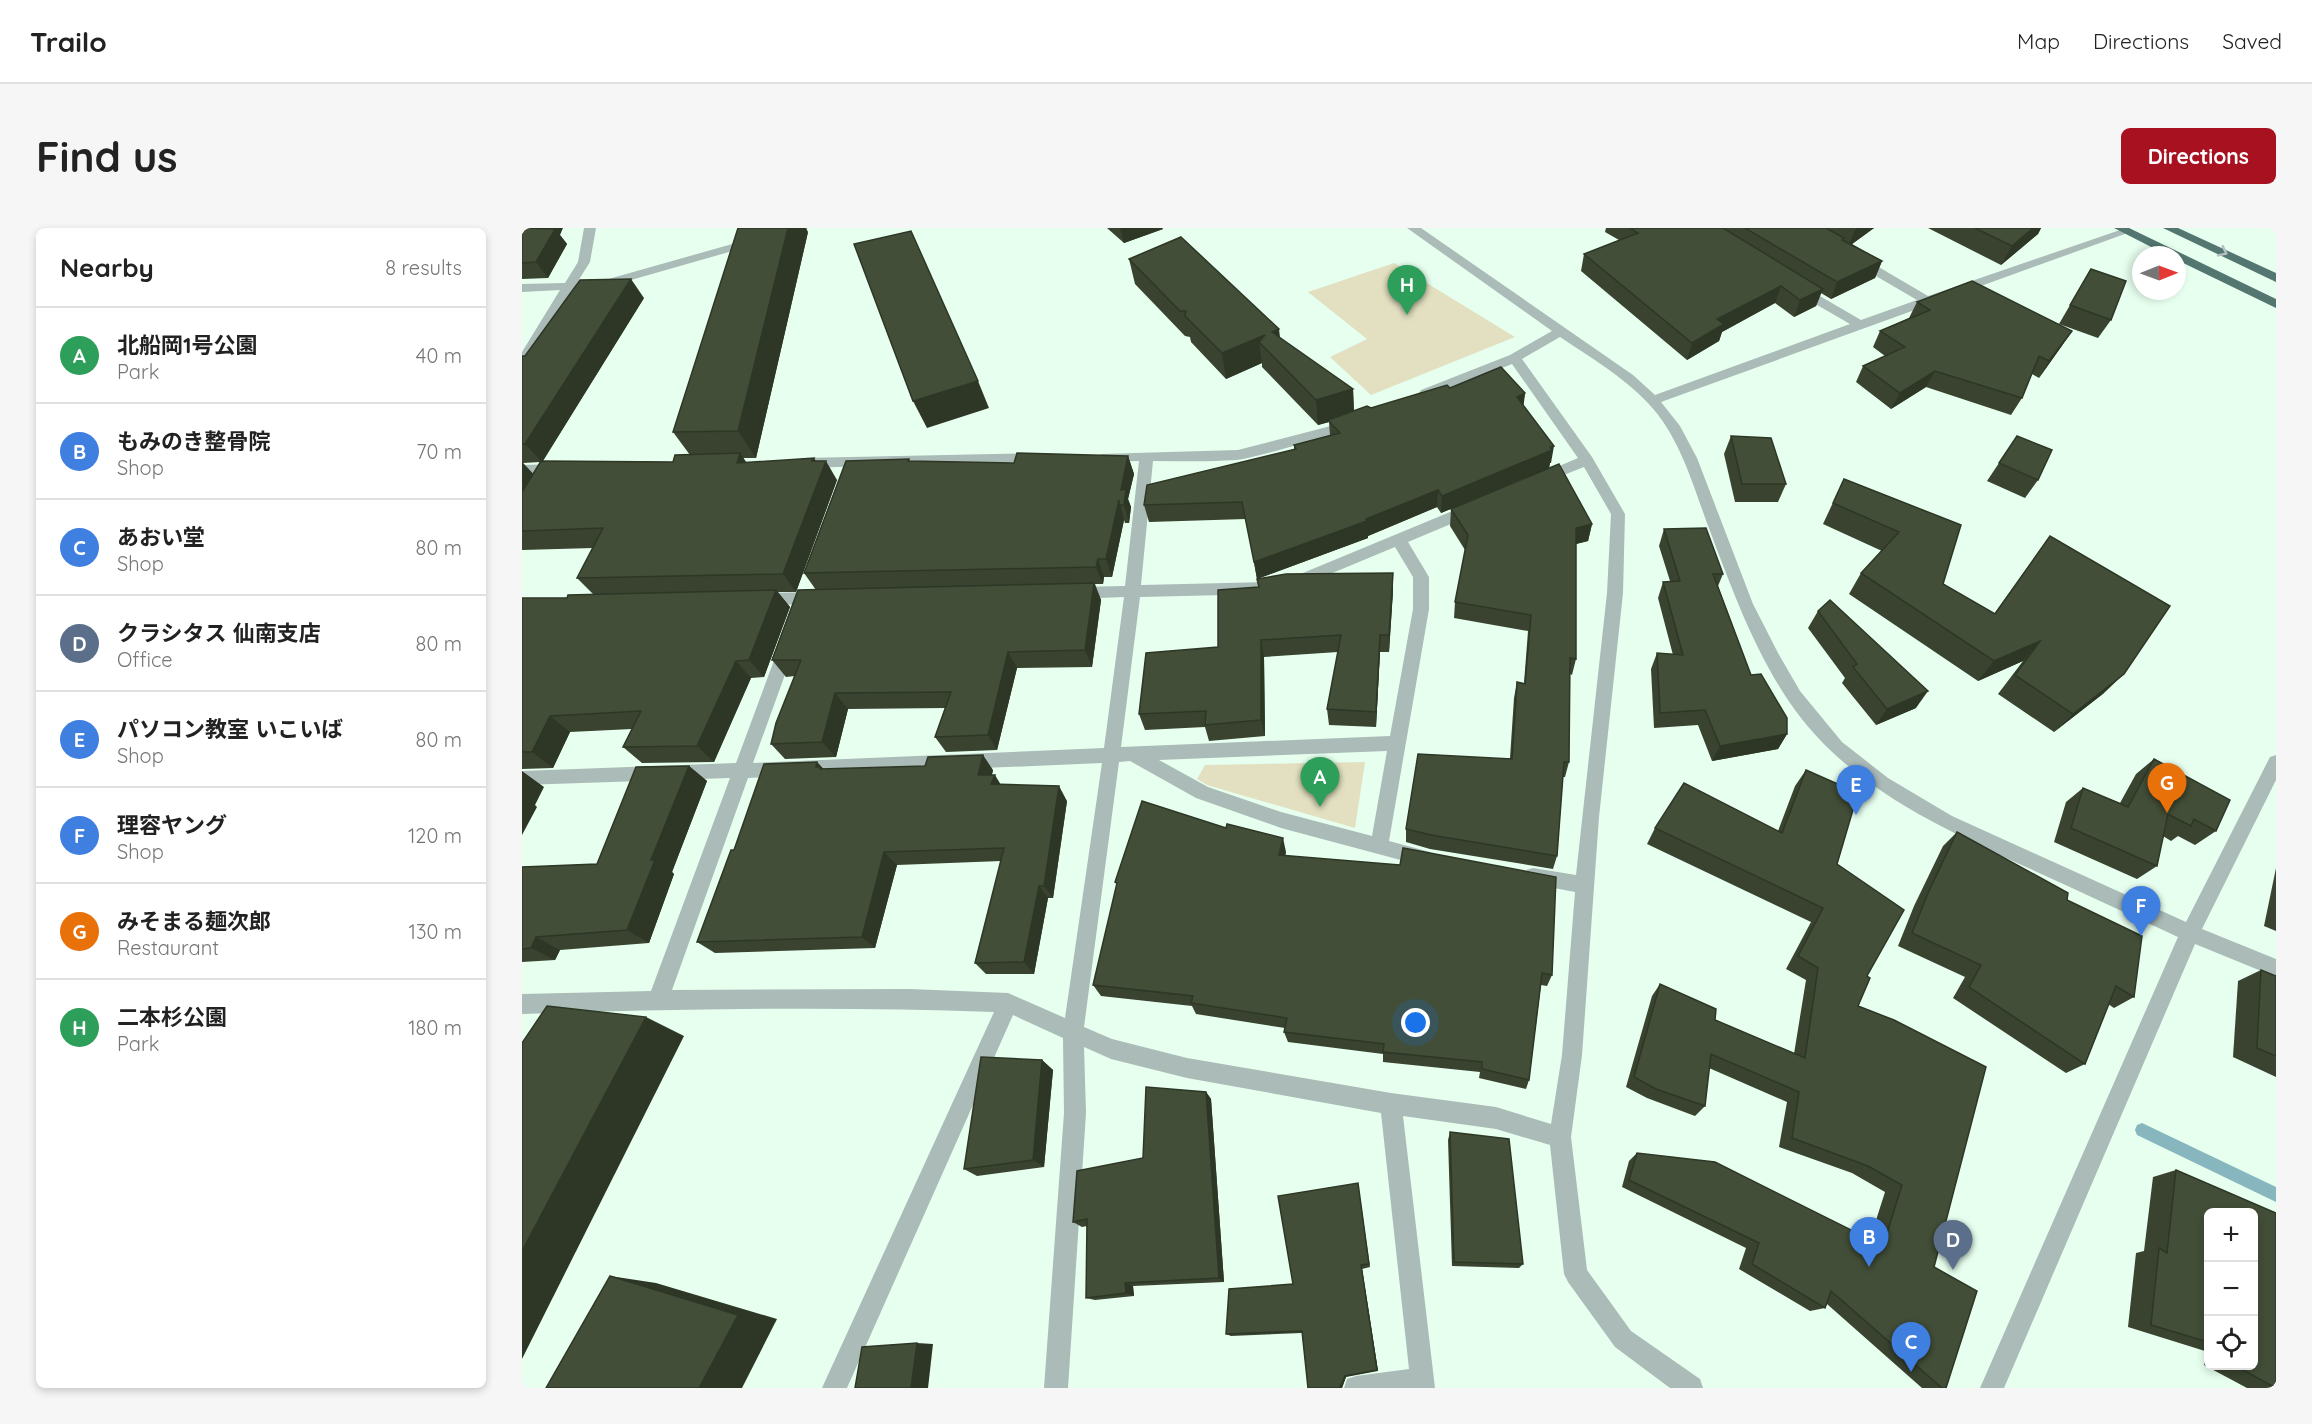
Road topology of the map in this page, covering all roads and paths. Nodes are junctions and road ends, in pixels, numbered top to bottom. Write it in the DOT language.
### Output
graph roads {
  1 [pos="590,228"];
  2 [pos="754,228"];
  3 [pos="802,228"];
  4 [pos="1413,228"];
  5 [pos="2169,228"];
  6 [pos="2123,230"];
  7 [pos="752,243"];
  8 [pos="2158,246"];
  9 [pos="1841,250"];
  10 [pos="2186,259"];
  11 [pos="2276,278"];
  12 [pos="1782,279"];
  13 [pos="522,288"];
  14 [pos="568,291"];
  15 [pos="1927,301"];
  16 [pos="2276,304"];
  17 [pos="1860,326"];
  18 [pos="1561,332"];
  19 [pos="1515,358"];
  20 [pos="522,362"];
  21 [pos="1411,399"];
  22 [pos="1653,400"];
  23 [pos="1362,418"];
  24 [pos="1146,457"];
  25 [pos="1056,458"];
  26 [pos="1090,458"];
  27 [pos="1587,460"];
  28 [pos="853,462"];
  29 [pos="793,463"];
  30 [pos="579,468"];
  31 [pos="555,469"];
  32 [pos="522,470"];
  33 [pos="845,483"];
  34 [pos="1532,484"];
  35 [pos="544,487"];
  36 [pos="1487,502"];
  37 [pos="1399,540"];
  38 [pos="812,577"];
  39 [pos="1133,591"];
  40 [pos="1055,593"];
  41 [pos="839,597"];
  42 [pos="805,598"];
  43 [pos="748,600"];
  44 [pos="1397,743"];
  45 [pos="1132,754"];
  46 [pos="1111,756"];
  47 [pos="2276,762"];
  48 [pos="742,771"];
  49 [pos="522,778"];
  50 [pos="1379,846"];
  51 [pos="1442,861"];
  52 [pos="1519,874"];
  53 [pos="1585,885"];
  54 [pos="2190,933"];
  55 [pos="2276,968"];
  56 [pos="658,1000"];
  57 [pos="1008,1003"];
  58 [pos="522,1004"];
  59 [pos="1073,1033"];
  60 [pos="1391,1104"];
  61 [pos="1560,1137"];
  62 [pos="1423,1384"];
  63 [pos="834,1388"];
  64 [pos="1056,1388"];
  65 [pos="1356,1388"];
  66 [pos="1691,1388"];
  67 [pos="1992,1388"];
  1 -- 14 [label="street"];
  2 -- 7 [label="street"];
  3 -- 7 [label="street"];
  4 -- 18 [label="street"];
  5 -- 11 [label="highway, one-way"];
  6 -- 8 [label="highway"];
  6 -- 15 [label="street"];
  7 -- 14 [label="street"];
  9 -- 15 [label="street"];
  10 -- 16 [label="highway"];
  12 -- 17 [label="street"];
  13 -- 14 [label="street"];
  14 -- 20 [label="street"];
  15 -- 17 [label="street"];
  17 -- 22 [label="street"];
  18 -- 19 [label="street"];
  18 -- 22 [label="street"];
  19 -- 21 [label="street"];
  19 -- 27 [label="street"];
  22 -- 54 [label="street"];
  23 -- 24 [label="street"];
  24 -- 26 [label="street"];
  24 -- 39 [label="street"];
  25 -- 28 [label="street"];
  27 -- 34 [label="street"];
  27 -- 53 [label="street"];
  28 -- 29 [label="street"];
  28 -- 33 [label="street"];
  30 -- 31 [label="street"];
  31 -- 32 [label="street"];
  31 -- 35 [label="street"];
  36 -- 37 [label="street"];
  37 -- 39 [label="street"];
  37 -- 44 [label="street"];
  38 -- 42 [label="street"];
  39 -- 40 [label="street"];
  39 -- 46 [label="street"];
  41 -- 42 [label="street"];
  42 -- 43 [label="street"];
  42 -- 48 [label="street"];
  44 -- 45 [label="street"];
  44 -- 50 [label="street"];
  45 -- 46 [label="street"];
  45 -- 50 [label="street"];
  46 -- 48 [label="street"];
  46 -- 59 [label="street"];
  47 -- 54 [label="street"];
  48 -- 49 [label="street"];
  48 -- 56 [label="street"];
  50 -- 51 [label="street"];
  52 -- 53 [label="street"];
  53 -- 61 [label="street"];
  54 -- 55 [label="street"];
  54 -- 67 [label="street"];
  56 -- 57 [label="street"];
  56 -- 58 [label="street"];
  57 -- 59 [label="street"];
  57 -- 63 [label="street"];
  59 -- 60 [label="street"];
  59 -- 64 [label="street"];
  60 -- 61 [label="street"];
  60 -- 62 [label="street"];
  61 -- 66 [label="street"];
  62 -- 65 [label="street"];
}
